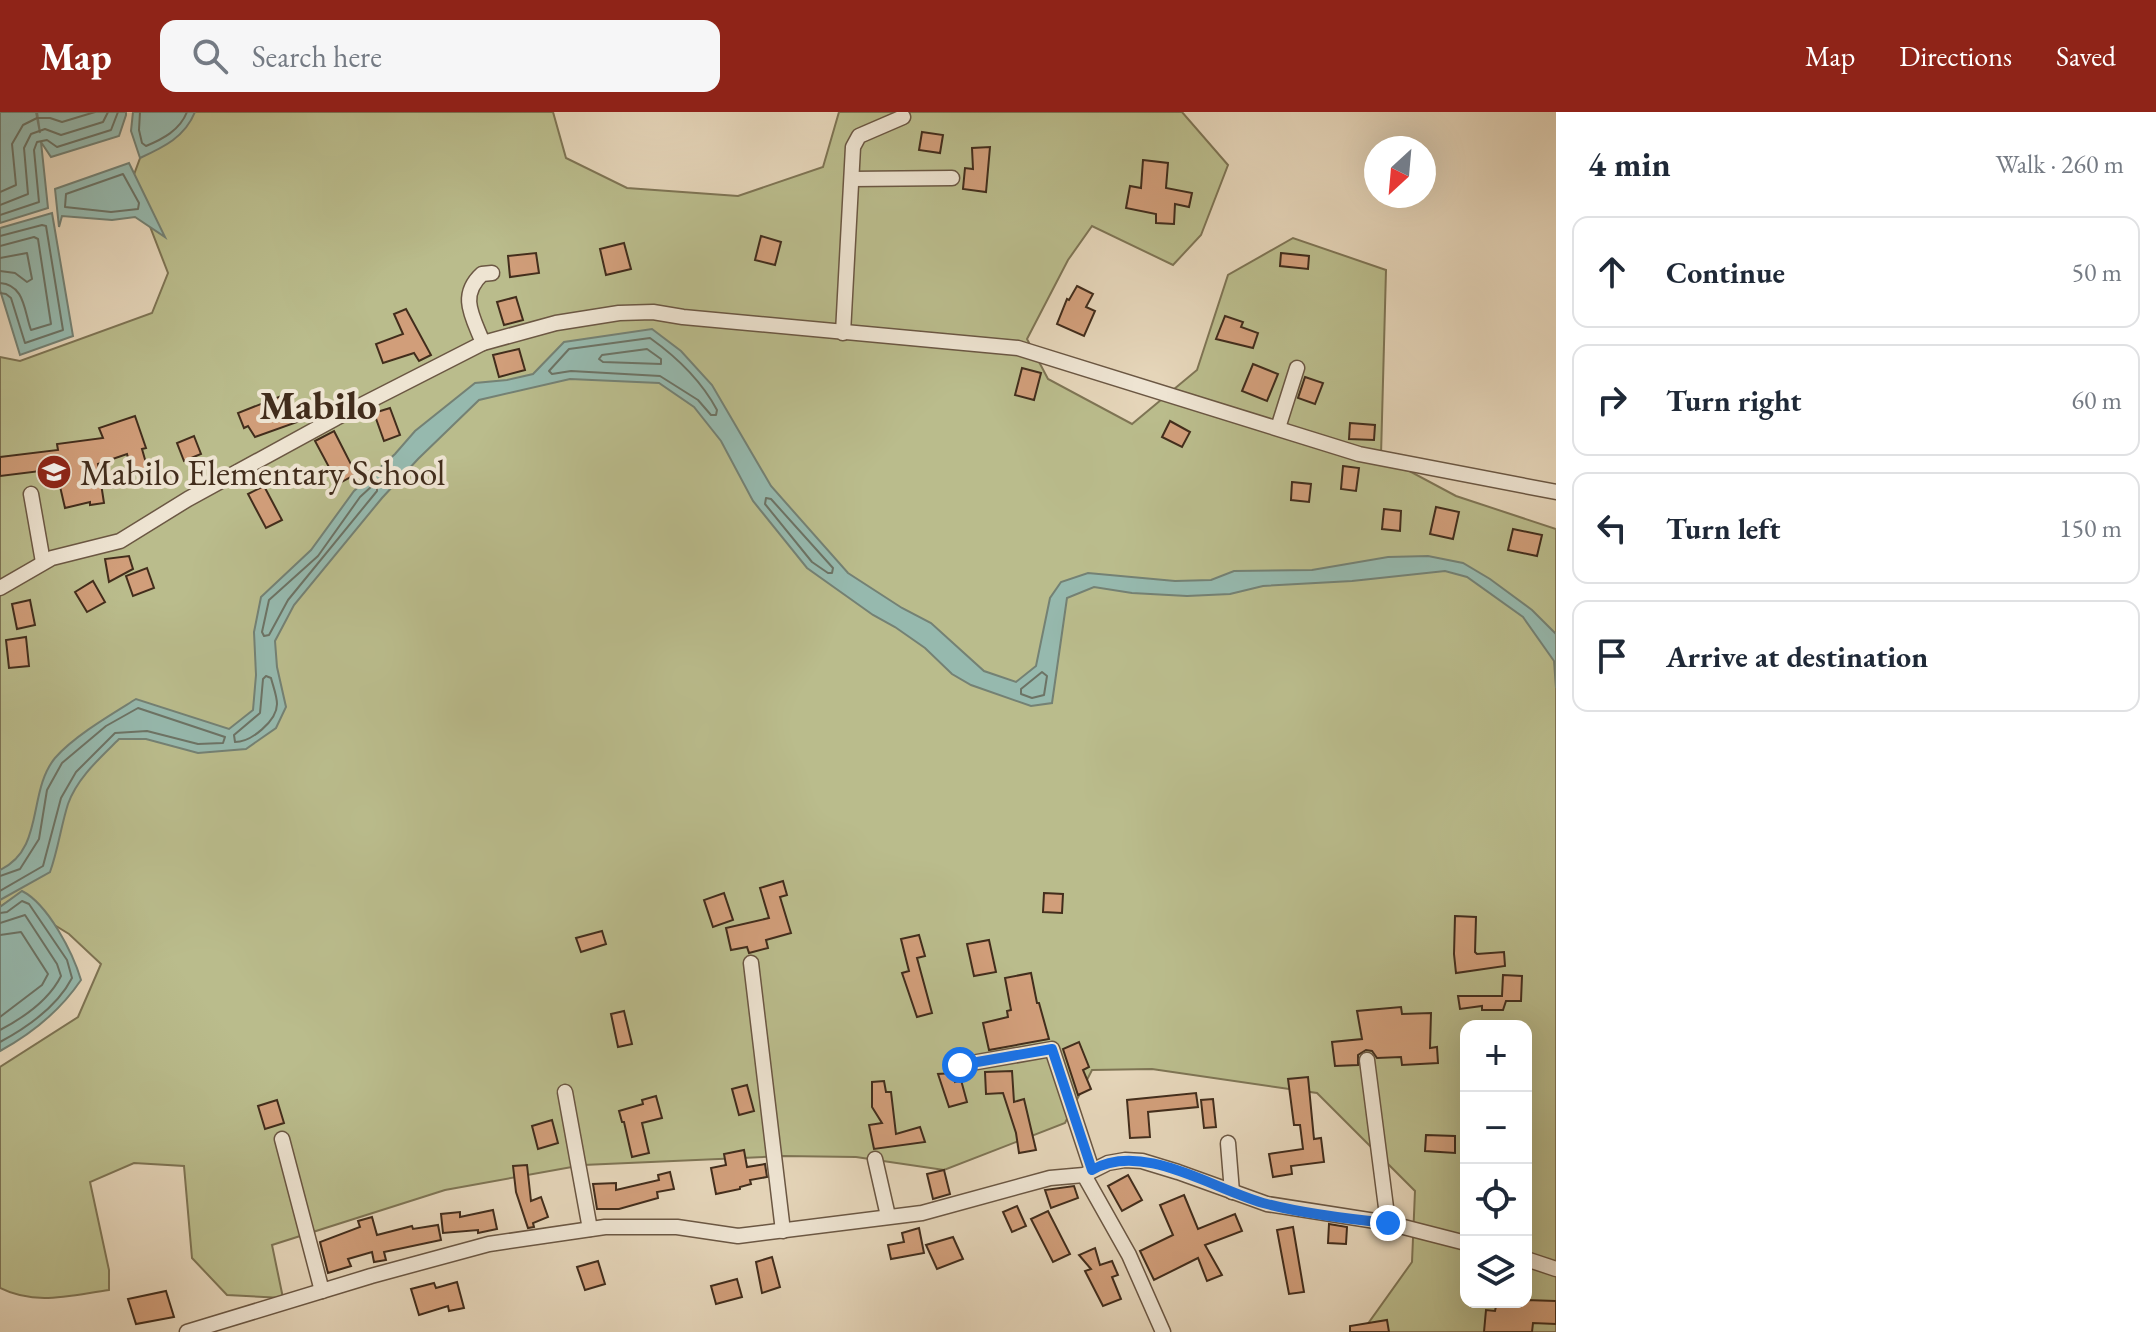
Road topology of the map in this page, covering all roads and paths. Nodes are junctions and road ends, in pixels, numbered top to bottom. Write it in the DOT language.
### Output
graph roads {
  1 [pos="903,117"];
  2 [pos="952,178"];
  3 [pos="852,179"];
  4 [pos="492,273"];
  5 [pos="843,333"];
  6 [pos="483,343"];
  7 [pos="1297,368"];
  8 [pos="1278,428"];
  9 [pos="1556,492"];
  10 [pos="31,494"];
  11 [pos="43,562"];
  12 [pos="0,588"];
  13 [pos="751,963"];
  14 [pos="1367,1060"];
  15 [pos="960,1065"];
  16 [pos="565,1092"];
  17 [pos="282,1139"];
  18 [pos="1228,1143"];
  19 [pos="875,1159"];
  20 [pos="1088,1172"];
  21 [pos="1232,1192"];
  22 [pos="888,1216"];
  23 [pos="1388,1223"];
  24 [pos="590,1229"];
  25 [pos="783,1231"];
  26 [pos="1460,1241"];
  27 [pos="1532,1261"];
  28 [pos="1556,1268"];
  29 [pos="322,1291"];
  30 [pos="187,1332"];
  31 [pos="1163,1332"];
  1 -- 3 [label="street"];
  2 -- 3 [label="street"];
  3 -- 5 [label="street"];
  4 -- 6 [label="street"];
  5 -- 6 [label="street"];
  5 -- 8 [label="street"];
  6 -- 11 [label="street"];
  7 -- 8 [label="street"];
  8 -- 9 [label="street"];
  10 -- 11 [label="street"];
  11 -- 12 [label="street"];
  13 -- 25 [label="street"];
  14 -- 23 [label="street"];
  15 -- 20 [label="street"];
  16 -- 24 [label="street"];
  17 -- 29 [label="street"];
  18 -- 21 [label="street"];
  19 -- 22 [label="street"];
  20 -- 21 [label="street"];
  20 -- 22 [label="street"];
  20 -- 31 [label="street"];
  21 -- 23 [label="street"];
  22 -- 25 [label="street"];
  23 -- 26 [label="street"];
  24 -- 25 [label="street"];
  24 -- 29 [label="street"];
  27 -- 28 [label="street"];
  29 -- 30 [label="street"];
}
